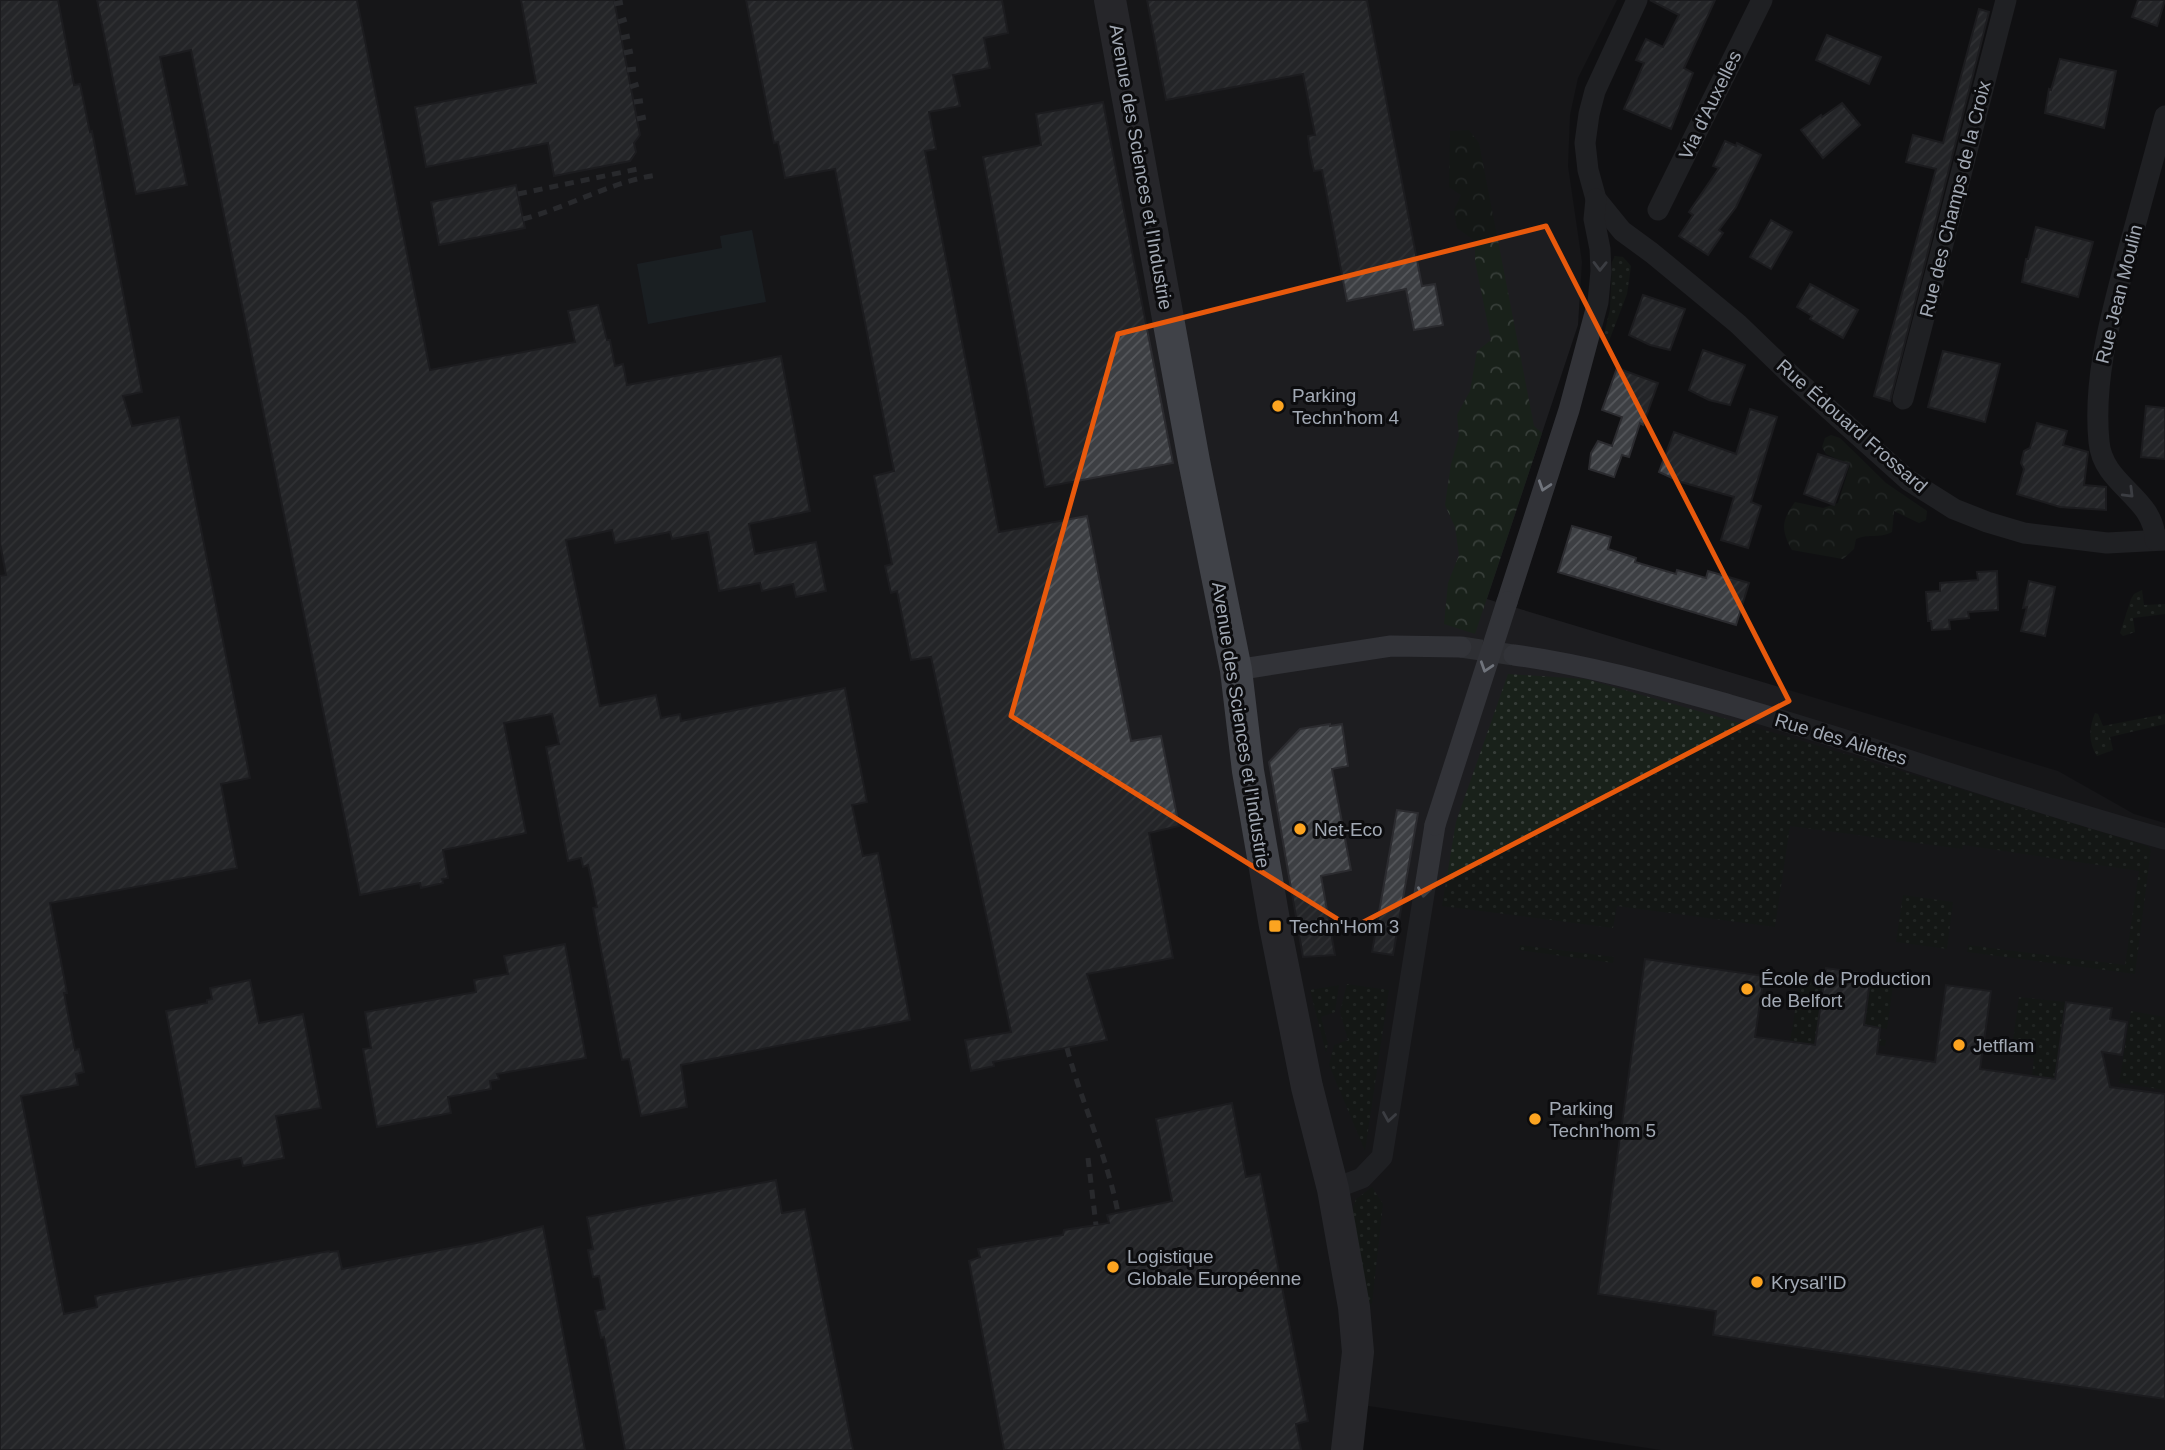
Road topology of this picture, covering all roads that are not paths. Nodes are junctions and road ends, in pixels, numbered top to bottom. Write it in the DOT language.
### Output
graph roads {
  1 [pos="1111,0"];
  2 [pos="1637,0"];
  3 [pos="1762,0"];
  4 [pos="2006,0"];
  5 [pos="2165,116"];
  6 [pos="1596,199"];
  7 [pos="1658,210"];
  8 [pos="1903,398"];
  9 [pos="2160,540"];
  10 [pos="1461,648"];
  11 [pos="1514,654"];
  12 [pos="1236,670"];
  13 [pos="2165,839"];
  14 [pos="1333,1189"];
  15 [pos="1346,1450"];
  1 -- 12 [label="street, Avenue des Sciences et l'Industrie"];
  2 -- 6 [label="street"];
  3 -- 7 [label="street, Via d'Auxelles"];
  4 -- 8 [label="street, Rue des Champs de la Croix"];
  5 -- 9 [label="street, Rue Jean Moulin, one-way"];
  6 -- 9 [label="street, Rue Édouard Frossard"];
  6 -- 14 [label="street, one-way, bridge"];
  10 -- 12 [label="street"];
  11 -- 13 [label="street, Rue des Ailettes"];
  12 -- 14 [label="street, Avenue des Sciences et l'Industrie"];
  14 -- 15 [label="street, Avenue des Sciences et l'Industrie"];
}
